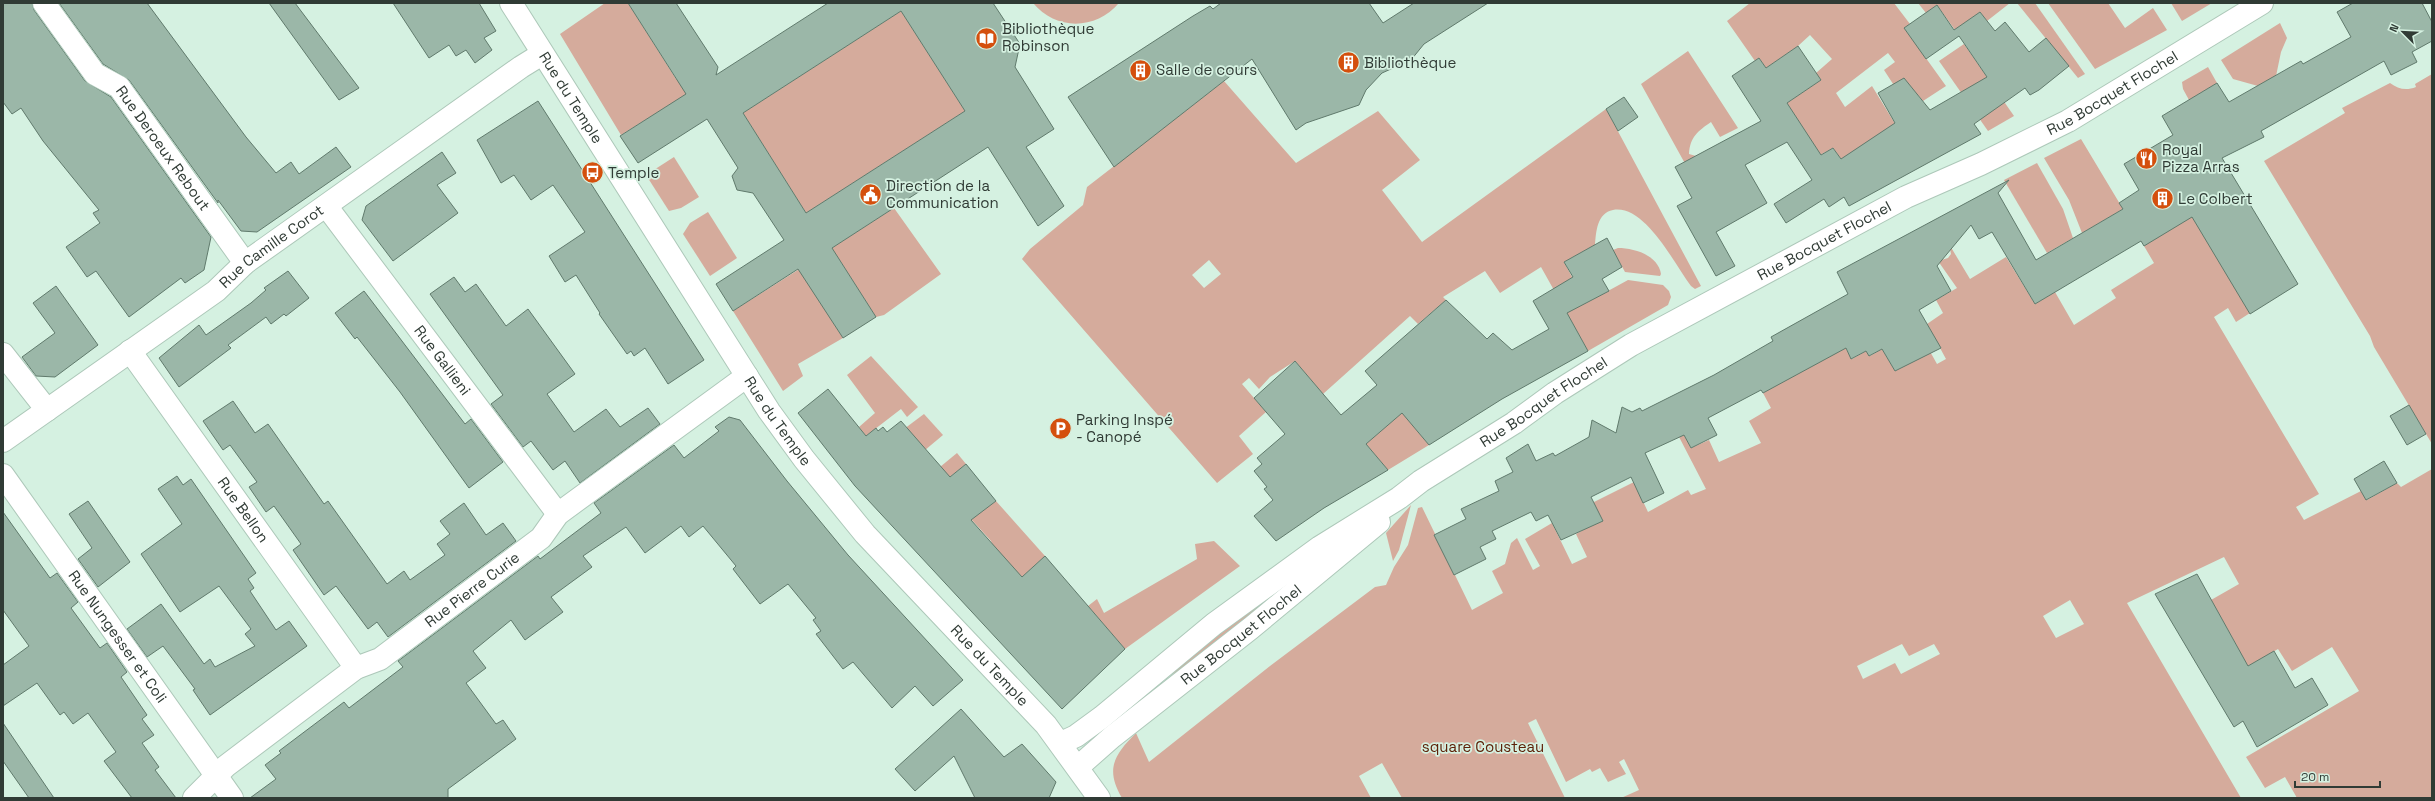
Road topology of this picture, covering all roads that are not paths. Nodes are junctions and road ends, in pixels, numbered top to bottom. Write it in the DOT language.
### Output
graph roads {
  1 [pos="44,3"];
  2 [pos="511,3"];
  3 [pos="2262,3"];
  4 [pos="542,54"];
  5 [pos="327,207"];
  6 [pos="245,263"];
  7 [pos="130,351"];
  8 [pos="3,354"];
  9 [pos="747,376"];
  10 [pos="46,410"];
  11 [pos="3,441"];
  12 [pos="3,475"];
  13 [pos="1399,498"];
  14 [pos="558,514"];
  15 [pos="356,668"];
  16 [pos="1154,676"];
  17 [pos="1134,721"];
  18 [pos="1061,743"];
  19 [pos="1078,767"];
  20 [pos="216,777"];
  21 [pos="194,798"];
  22 [pos="232,798"];
  23 [pos="1099,798"];
  1 -- 6 [label="street, Rue Deroeux Rebout"];
  2 -- 4 [label="street, Rue du Temple"];
  3 -- 13 [label="street, Rue Bocquet Flochel"];
  4 -- 5 [label="street, Rue Camille Corot"];
  4 -- 9 [label="street, Rue du Temple"];
  5 -- 6 [label="street, Rue Camille Corot"];
  5 -- 14 [label="street, Rue Gallieni"];
  6 -- 7 [label="street, Rue Camille Corot"];
  7 -- 10 [label="street, Rue Camille Corot"];
  7 -- 15 [label="street, Rue Bellon"];
  8 -- 10 [label="street"];
  9 -- 14 [label="street, Rue Pierre Curie"];
  9 -- 18 [label="street, Rue du Temple"];
  10 -- 11 [label="street, Rue Camille Corot"];
  12 -- 20 [label="street, Rue Nungesser et Coli"];
  13 -- 16 [label="street, Rue Bocquet Flochel"];
  13 -- 17 [label="street, Rue Bocquet Flochel"];
  14 -- 15 [label="street, Rue Pierre Curie"];
  15 -- 20 [label="street, Rue Pierre Curie"];
  16 -- 17 [label="street"];
  16 -- 18 [label="street, Rue Bocquet Flochel"];
  17 -- 19 [label="street, Rue Bocquet Flochel"];
  18 -- 19 [label="street, Rue du Temple"];
  19 -- 23 [label="street, Rue du Temple"];
  20 -- 21 [label="street, Rue Pierre Curie"];
  20 -- 22 [label="street, Rue Nungesser et Coli"];
}
